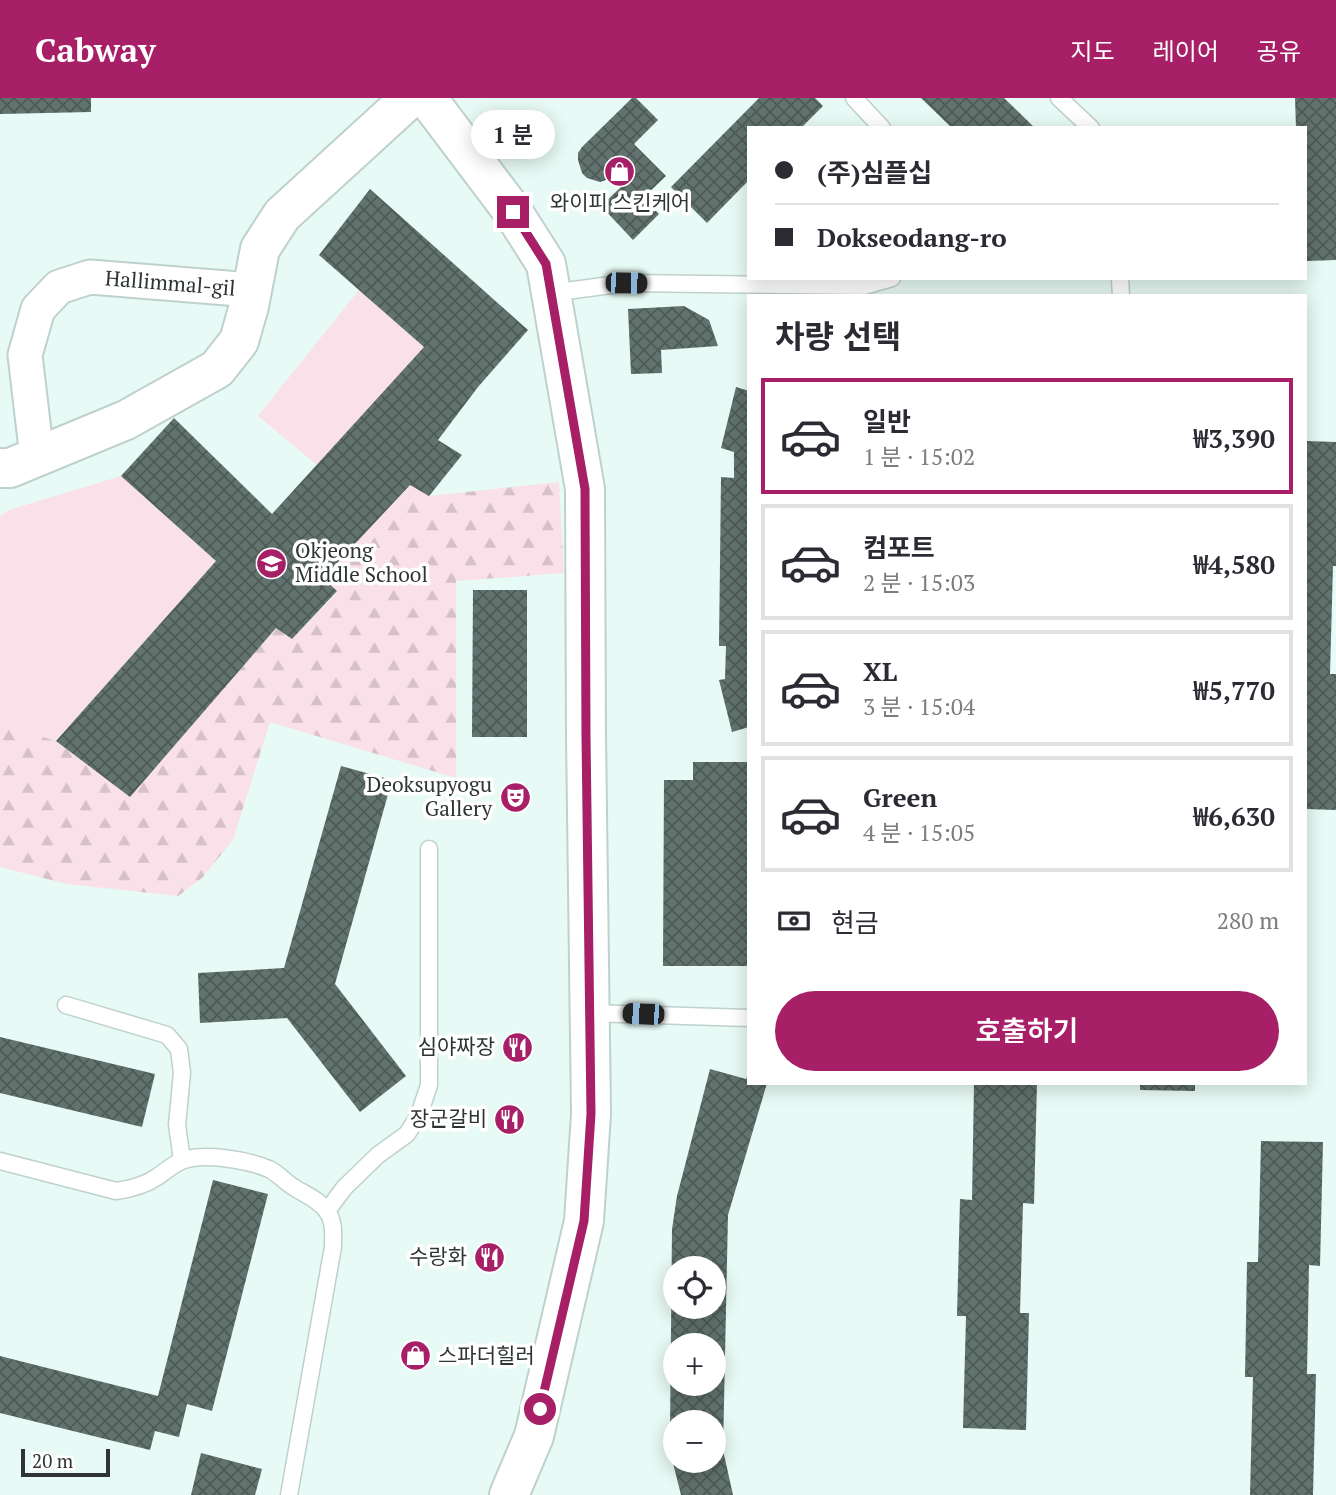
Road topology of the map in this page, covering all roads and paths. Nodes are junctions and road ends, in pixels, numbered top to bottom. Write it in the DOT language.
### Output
graph roads {
  1 [pos="410,98"];
  2 [pos="427,98"];
  3 [pos="854,98"];
  4 [pos="1059,98"];
  5 [pos="880,126"];
  6 [pos="1089,126"];
  7 [pos="885,280"];
  8 [pos="252,290"];
  9 [pos="551,293"];
  10 [pos="37,457"];
  11 [pos="0,468"];
  12 [pos="429,849"];
  13 [pos="66,1005"];
  14 [pos="590,1013"];
  15 [pos="747,1018"];
  16 [pos="182,1160"];
  17 [pos="0,1161"];
  18 [pos="327,1211"];
  19 [pos="289,1495"];
  20 [pos="509,1495"];
  1 -- 8 [label="main road, Hallimmal-gil"];
  2 -- 9 [label="main road"];
  3 -- 5 [label="lane"];
  4 -- 6 [label="lane"];
  7 -- 9 [label="lane"];
  8 -- 10 [label="main road, Hallimmal-gil"];
  8 -- 10 [label="street, Hallimmal-gil"];
  9 -- 14 [label="main road"];
  10 -- 11 [label="main road, Hallimmal-gil"];
  12 -- 18 [label="lane"];
  13 -- 16 [label="lane"];
  14 -- 15 [label="lane"];
  14 -- 20 [label="main road"];
  16 -- 17 [label="lane"];
  16 -- 18 [label="lane"];
  18 -- 19 [label="lane"];
}
